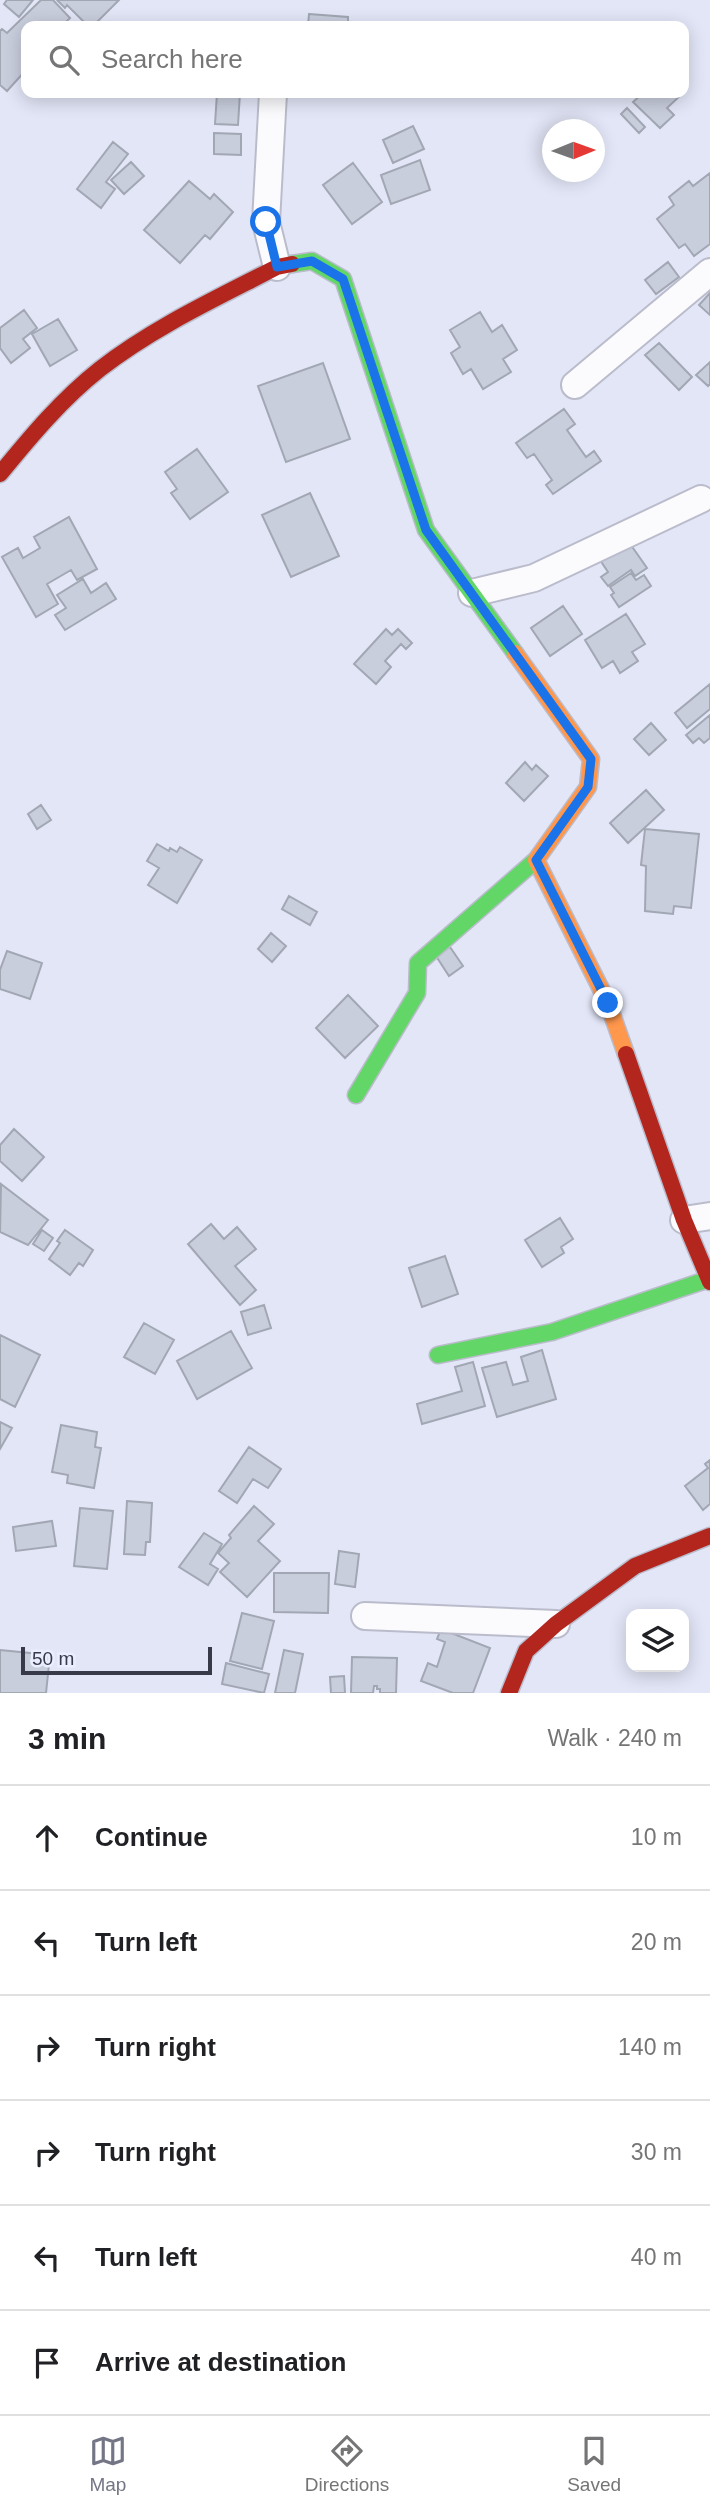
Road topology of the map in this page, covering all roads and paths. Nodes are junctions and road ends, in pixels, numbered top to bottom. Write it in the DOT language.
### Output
graph roads {
  1 [pos="273,98"];
  2 [pos="277,267"];
  3 [pos="710,272"];
  4 [pos="575,385"];
  5 [pos="0,474"];
  6 [pos="701,499"];
  7 [pos="472,593"];
  8 [pos="536,860"];
  9 [pos="356,1095"];
  10 [pos="710,1216"];
  11 [pos="684,1220"];
  12 [pos="710,1281"];
  13 [pos="438,1355"];
  14 [pos="710,1535"];
  15 [pos="365,1616"];
  16 [pos="556,1624"];
  17 [pos="509,1693"];
  1 -- 2 [label="street"];
  2 -- 5 [label="street"];
  2 -- 7 [label="street"];
  3 -- 4 [label="street"];
  6 -- 7 [label="street"];
  7 -- 8 [label="street"];
  8 -- 9 [label="street"];
  8 -- 11 [label="street"];
  10 -- 11 [label="street"];
  11 -- 12 [label="street"];
  12 -- 13 [label="street"];
  14 -- 16 [label="street"];
  15 -- 16 [label="street"];
  16 -- 17 [label="street"];
}
